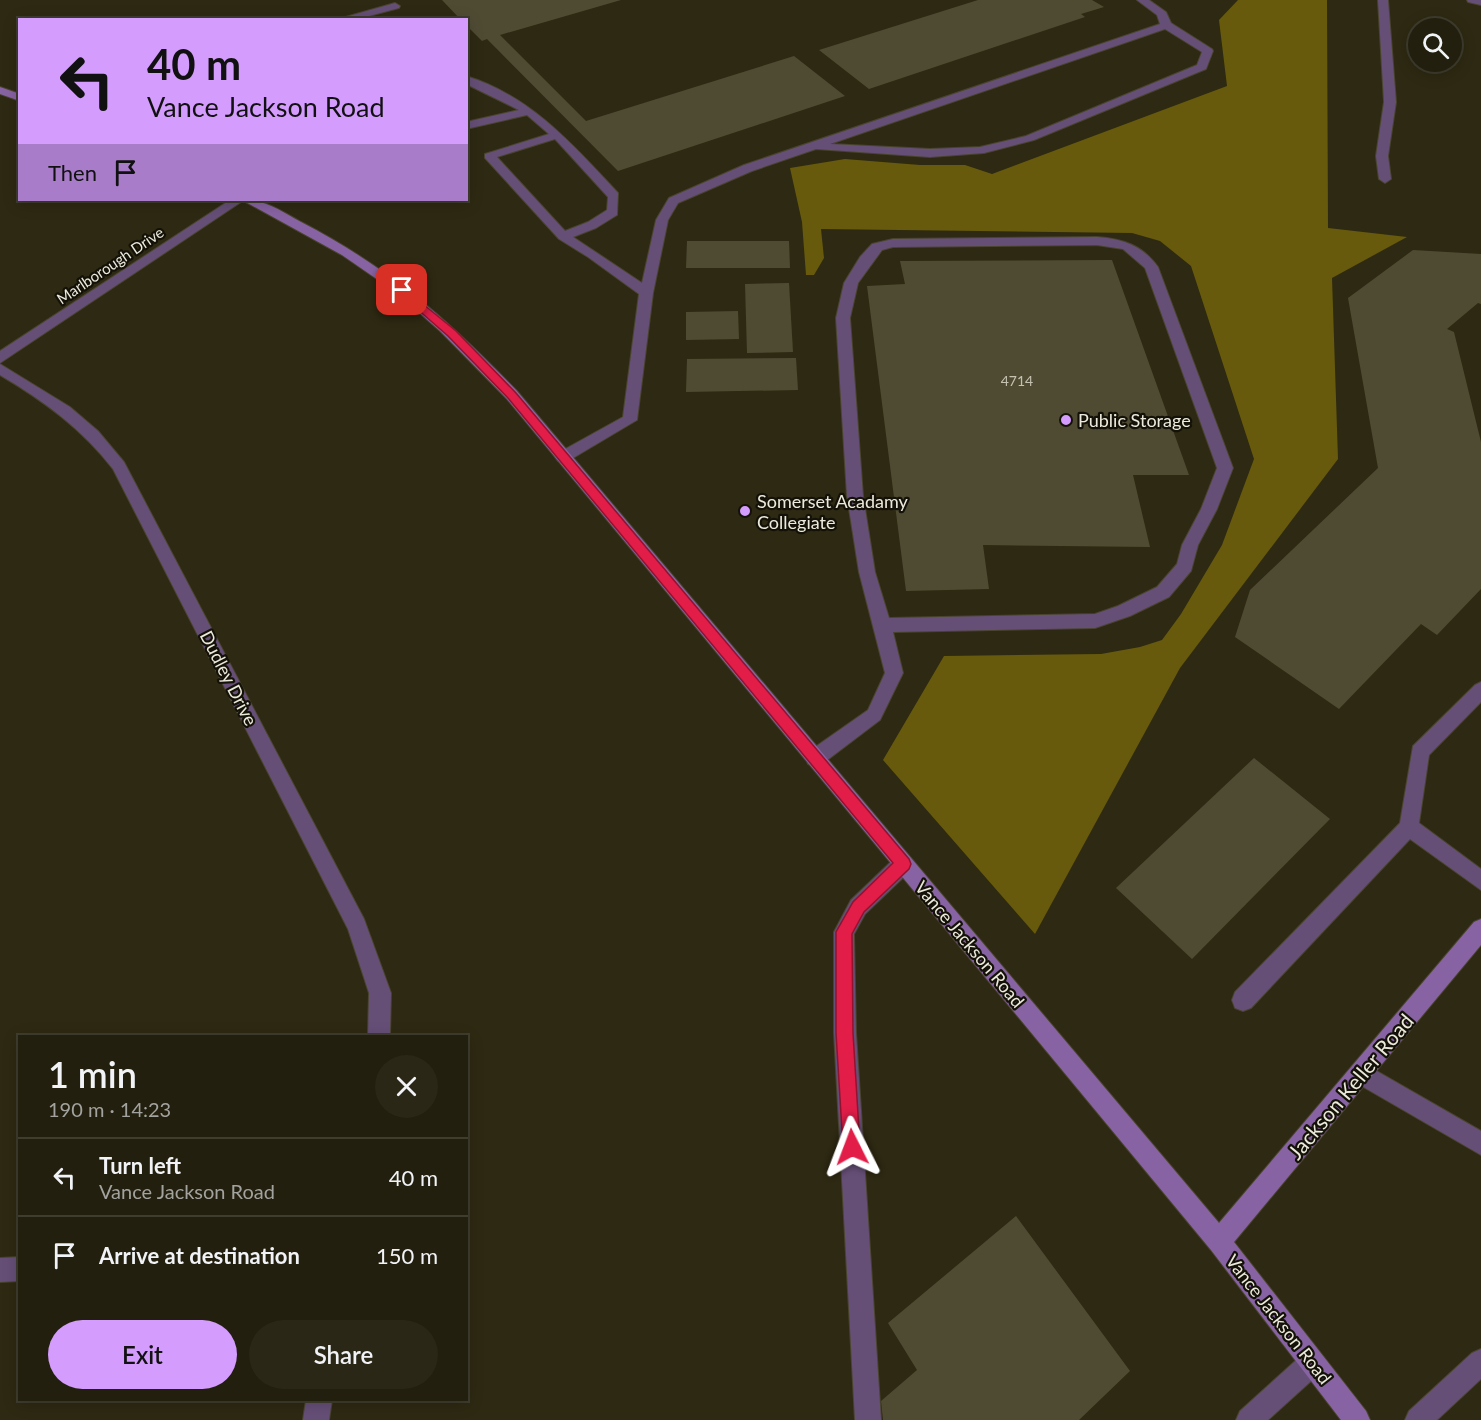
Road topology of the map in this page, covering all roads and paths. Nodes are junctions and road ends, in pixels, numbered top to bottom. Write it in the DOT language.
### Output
graph roads {
  1 [pos="1142,0"];
  2 [pos="1383,0"];
  3 [pos="1472,0"];
  4 [pos="1481,2"];
  5 [pos="398,7"];
  6 [pos="349,18"];
  7 [pos="1167,25"];
  8 [pos="468,81"];
  9 [pos="0,90"];
  10 [pos="18,97"];
  11 [pos="529,111"];
  12 [pos="468,126"];
  13 [pos="557,135"];
  14 [pos="810,147"];
  15 [pos="1386,179"];
  16 [pos="236,201"];
  17 [pos="250,201"];
  18 [pos="563,236"];
  19 [pos="646,293"];
  20 [pos="0,358"];
  21 [pos="0,369"];
  22 [pos="563,457"];
  23 [pos="883,625"];
  24 [pos="1481,690"];
  25 [pos="815,758"];
  26 [pos="1409,827"];
  27 [pos="903,864"];
  28 [pos="1481,881"];
  29 [pos="1481,929"];
  30 [pos="1243,1000"];
  31 [pos="379,1035"];
  32 [pos="1361,1073"];
  33 [pos="1481,1144"];
  34 [pos="1219,1242"];
  35 [pos="18,1269"];
  36 [pos="0,1270"];
  37 [pos="1481,1362"];
  38 [pos="1312,1363"];
  39 [pos="319,1401"];
  40 [pos="316,1420"];
  41 [pos="868,1420"];
  42 [pos="1249,1420"];
  43 [pos="1357,1420"];
  44 [pos="1418,1420"];
  1 -- 7 [label="street"];
  2 -- 15 [label="street"];
  3 -- 4 [label="street"];
  5 -- 6 [label="street"];
  7 -- 14 [label="street"];
  7 -- 14 [label="street"];
  8 -- 11 [label="street"];
  9 -- 10 [label="main road"];
  11 -- 12 [label="street"];
  11 -- 13 [label="street"];
  13 -- 18 [label="street"];
  13 -- 18 [label="street"];
  14 -- 19 [label="street"];
  16 -- 20 [label="street, Marlborough Drive"];
  17 -- 22 [label="main road, Vance Jackson Road"];
  18 -- 19 [label="street"];
  19 -- 22 [label="street"];
  21 -- 31 [label="street, Dudley Drive"];
  22 -- 25 [label="main road, Vance Jackson Road"];
  23 -- 23 [label="street"];
  23 -- 25 [label="street"];
  24 -- 26 [label="street"];
  25 -- 27 [label="main road, Vance Jackson Road"];
  26 -- 28 [label="street"];
  26 -- 30 [label="street"];
  27 -- 34 [label="main road, Vance Jackson Road"];
  27 -- 41 [label="street"];
  29 -- 32 [label="main road, Jackson Keller Road"];
  32 -- 33 [label="street"];
  32 -- 34 [label="main road, Jackson Keller Road"];
  34 -- 38 [label="main road, Vance Jackson Road"];
  35 -- 36 [label="street"];
  37 -- 44 [label="street"];
  38 -- 42 [label="street"];
  38 -- 43 [label="main road, Vance Jackson Road"];
  39 -- 40 [label="street"];
}
